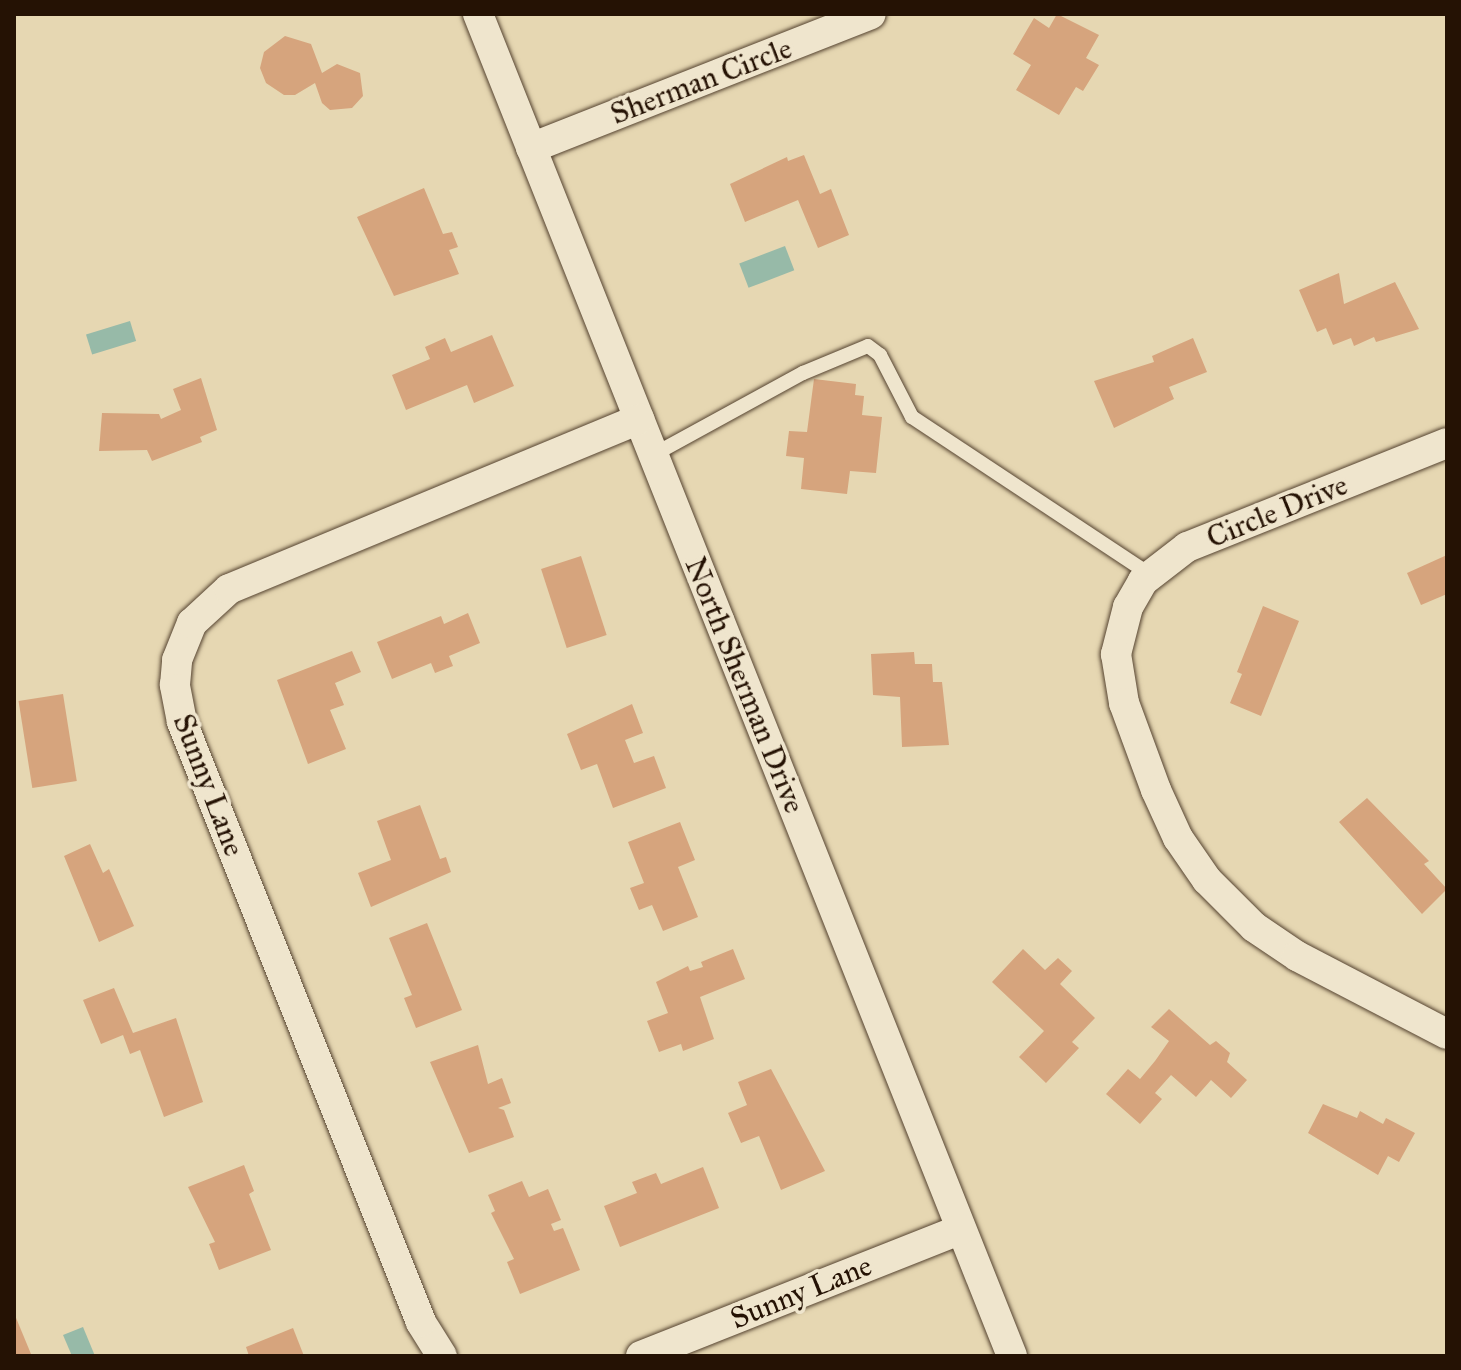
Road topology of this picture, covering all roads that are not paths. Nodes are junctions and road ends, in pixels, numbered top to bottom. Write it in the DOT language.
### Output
graph roads {
  1 [pos="478,14"];
  2 [pos="871,14"];
  3 [pos="531,148"];
  4 [pos="639,419"];
  5 [pos="1447,443"];
  6 [pos="653,455"];
  7 [pos="1149,574"];
  8 [pos="1447,1034"];
  9 [pos="961,1229"];
  10 [pos="442,1356"];
  11 [pos="641,1356"];
  12 [pos="1012,1356"];
  1 -- 3 [label="street, North Sherman Drive"];
  2 -- 3 [label="street, Sherman Circle"];
  3 -- 4 [label="street, North Sherman Drive"];
  4 -- 6 [label="street, North Sherman Drive"];
  4 -- 10 [label="street, Sunny Lane"];
  5 -- 7 [label="street, Circle Drive"];
  6 -- 7 [label="lane"];
  6 -- 9 [label="street, North Sherman Drive"];
  7 -- 8 [label="street, Circle Drive"];
  9 -- 11 [label="street, Sunny Lane"];
  9 -- 12 [label="street, North Sherman Drive"];
}
